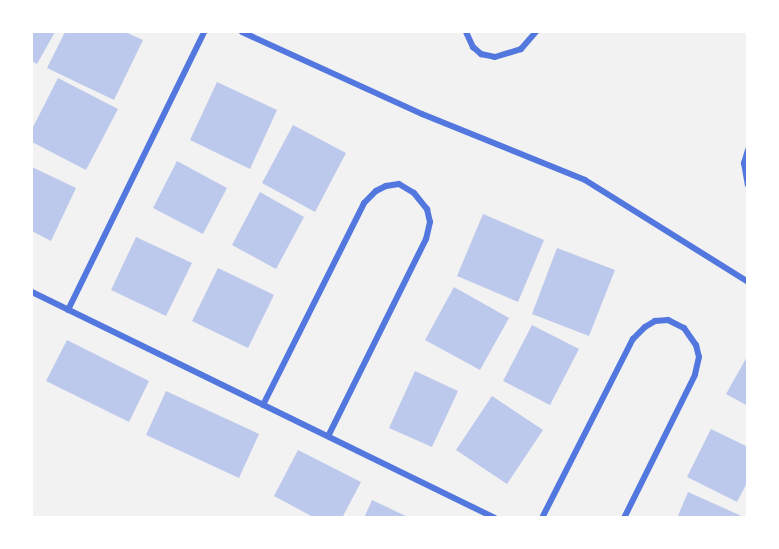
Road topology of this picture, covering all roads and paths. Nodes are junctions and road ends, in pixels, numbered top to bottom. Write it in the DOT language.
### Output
graph roads {
  1 [pos="204,32"];
  2 [pos="242,32"];
  3 [pos="466,32"];
  4 [pos="536,32"];
  5 [pos="747,150"];
  6 [pos="747,185"];
  7 [pos="747,282"];
  8 [pos="32,292"];
  9 [pos="68,310"];
  10 [pos="263,405"];
  11 [pos="328,436"];
  12 [pos="495,518"];
  13 [pos="542,518"];
  14 [pos="624,518"];
  1 -- 9 [label="street"];
  2 -- 7 [label="street"];
  3 -- 4 [label="street"];
  5 -- 6 [label="street"];
  8 -- 9 [label="street"];
  9 -- 10 [label="street"];
  10 -- 11 [label="street"];
  10 -- 11 [label="street"];
  11 -- 12 [label="street"];
  13 -- 14 [label="street"];
}
